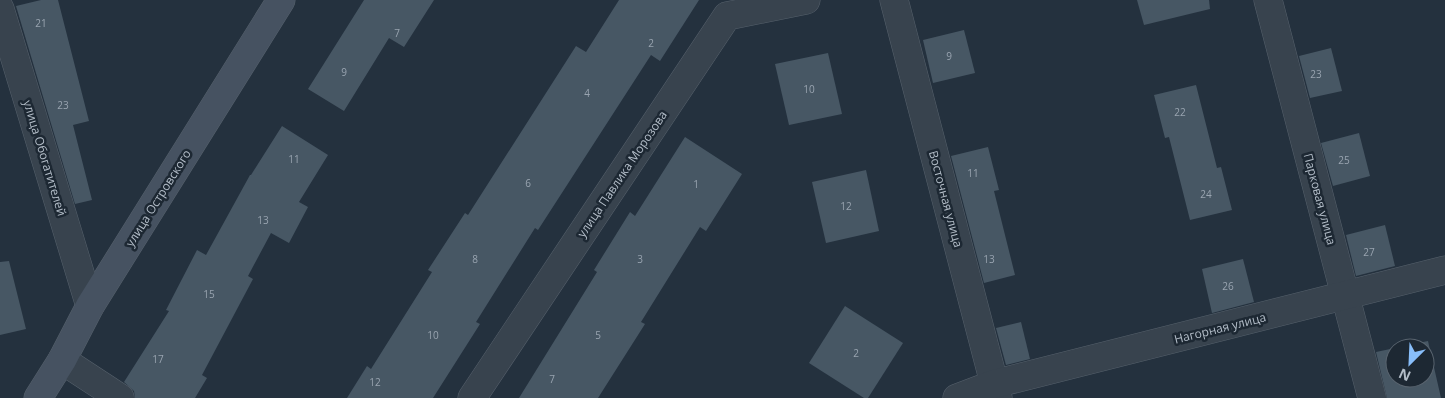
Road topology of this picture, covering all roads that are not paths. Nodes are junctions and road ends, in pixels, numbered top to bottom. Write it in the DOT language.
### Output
graph roads {
  1 [pos="281,0"];
  2 [pos="806,0"];
  3 [pos="894,0"];
  4 [pos="1268,0"];
  5 [pos="0,9"];
  6 [pos="1445,270"];
  7 [pos="1346,296"];
  8 [pos="90,306"];
  9 [pos="62,360"];
  10 [pos="996,391"];
  11 [pos="38,398"];
  12 [pos="120,398"];
  13 [pos="472,398"];
  14 [pos="956,398"];
  15 [pos="1372,398"];
  1 -- 8 [label="main road, улица Островского"];
  2 -- 13 [label="street, улица Павлика Морозова"];
  3 -- 10 [label="street, Восточная улица"];
  4 -- 7 [label="street, Парковая улица"];
  5 -- 8 [label="street, улица Обогатителей"];
  6 -- 7 [label="street, Нагорная улица"];
  7 -- 10 [label="street, Нагорная улица"];
  7 -- 15 [label="street, Парковая улица"];
  8 -- 9 [label="main road, улица Островского"];
  9 -- 11 [label="main road, улица Островского"];
  9 -- 12 [label="street"];
  10 -- 14 [label="street, Нагорная улица"];
}
